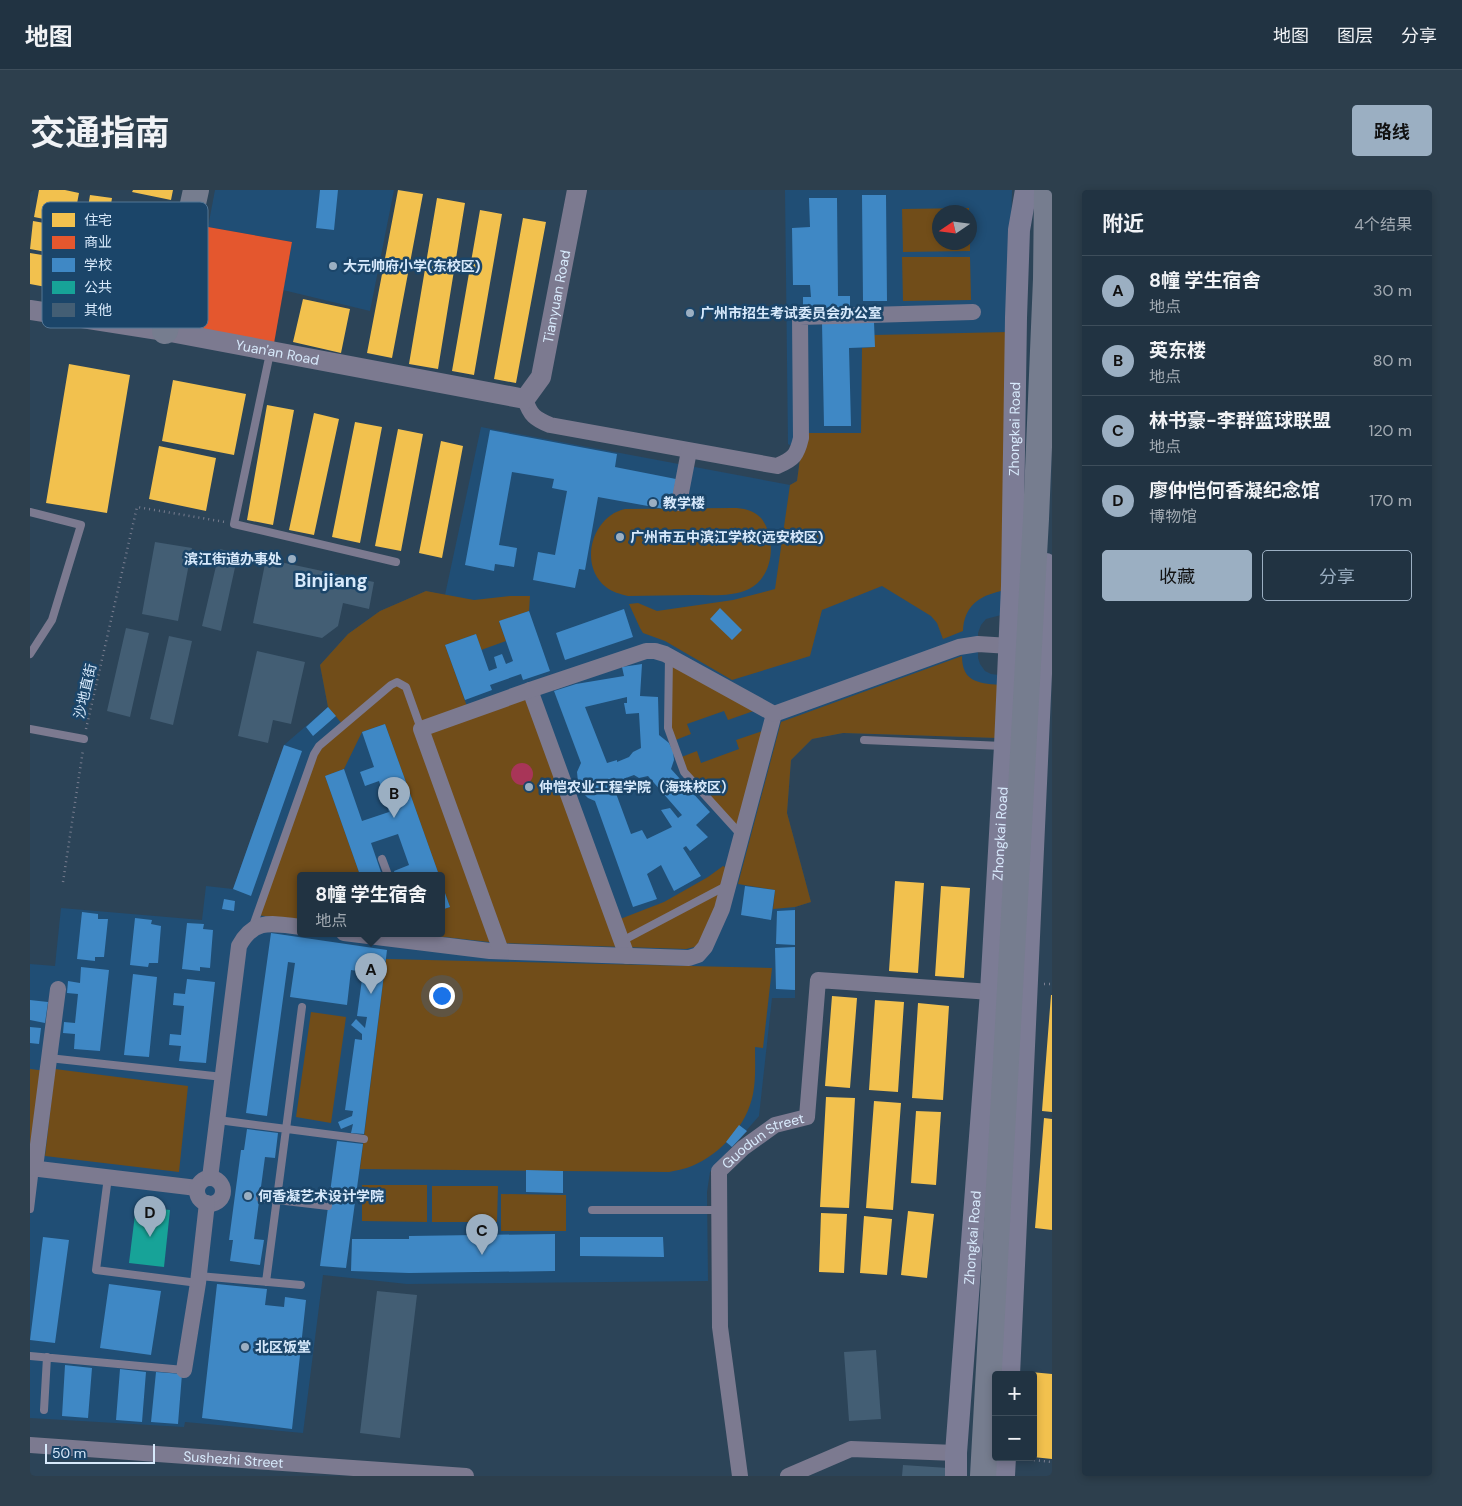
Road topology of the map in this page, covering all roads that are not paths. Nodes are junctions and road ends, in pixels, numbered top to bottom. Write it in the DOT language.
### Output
graph roads {
  1 [pos="577,190"];
  2 [pos="1027,190"];
  3 [pos="1047,190"];
  4 [pos="973,312"];
  5 [pos="146,328"];
  6 [pos="166,328"];
  7 [pos="165,331"];
  8 [pos="271,351"];
  9 [pos="525,399"];
  10 [pos="1052,442"];
  11 [pos="689,451"];
  12 [pos="679,503"];
  13 [pos="30,512"];
  14 [pos="1036,519"];
  15 [pos="396,562"];
  16 [pos="1047,640"];
  17 [pos="1010,646"];
  18 [pos="30,654"];
  19 [pos="669,656"];
  20 [pos="530,690"];
  21 [pos="774,714"];
  22 [pos="30,729"];
  23 [pos="421,729"];
  24 [pos="84,739"];
  25 [pos="864,740"];
  26 [pos="1005,746"];
  27 [pos="742,836"];
  28 [pos="382,859"];
  29 [pos="387,872"];
  30 [pos="729,884"];
  31 [pos="297,926"];
  32 [pos="252,928"];
  33 [pos="410,937"];
  34 [pos="625,948"];
  35 [pos="501,951"];
  36 [pos="58,989"];
  37 [pos="991,992"];
  38 [pos="302,1007"];
  39 [pos="49,1058"];
  40 [pos="223,1077"];
  41 [pos="218,1120"];
  42 [pos="286,1129"];
  43 [pos="364,1139"];
  44 [pos="32,1168"];
  45 [pos="108,1177"];
  46 [pos="203,1183"];
  47 [pos="260,1198"];
  48 [pos="277,1199"];
  49 [pos="207,1204"];
  50 [pos="328,1206"];
  51 [pos="30,1209"];
  52 [pos="592,1210"];
  53 [pos="719,1210"];
  54 [pos="198,1279"];
  55 [pos="266,1282"];
  56 [pos="301,1285"];
  57 [pos="993,1293"];
  58 [pos="30,1356"];
  59 [pos="47,1357"];
  60 [pos="184,1370"];
  61 [pos="1009,1371"];
  62 [pos="44,1410"];
  63 [pos="30,1445"];
  64 [pos="956,1453"];
  65 [pos="1005,1461"];
  66 [pos="466,1476"];
  67 [pos="740,1476"];
  68 [pos="788,1476"];
  69 [pos="956,1476"];
  70 [pos="970,1476"];
  71 [pos="984,1476"];
  72 [pos="1004,1476"];
  1 -- 9 [label="street, Tianyuan Road"];
  2 -- 14 [label="highway"];
  2 -- 17 [label="main road, Zhongkai Road"];
  3 -- 14 [label="highway"];
  4 -- 11 [label="street"];
  5 -- 7 [label="street, Yuan'an Road"];
  6 -- 7 [label="highway"];
  7 -- 8 [label="street, Yuan'an Road"];
  8 -- 9 [label="street, Yuan'an Road"];
  8 -- 15 [label="lane"];
  9 -- 11 [label="street"];
  10 -- 16 [label="main road"];
  11 -- 12 [label="street"];
  13 -- 18 [label="lane"];
  14 -- 57 [label="highway"];
  16 -- 61 [label="main road"];
  17 -- 21 [label="street"];
  17 -- 26 [label="main road, Zhongkai Road"];
  19 -- 20 [label="street"];
  19 -- 21 [label="street"];
  19 -- 27 [label="lane"];
  20 -- 23 [label="street"];
  20 -- 34 [label="street"];
  21 -- 27 [label="street"];
  22 -- 24 [label="lane"];
  23 -- 32 [label="lane"];
  23 -- 35 [label="street"];
  25 -- 26 [label="lane"];
  26 -- 37 [label="main road, Zhongkai Road"];
  27 -- 30 [label="street"];
  28 -- 29 [label="lane"];
  30 -- 34 [label="lane"];
  30 -- 34 [label="street"];
  31 -- 32 [label="street"];
  32 -- 40 [label="street"];
  33 -- 35 [label="street"];
  34 -- 35 [label="street"];
  36 -- 39 [label="street"];
  37 -- 53 [label="street, Guodun Street"];
  37 -- 64 [label="main road, Zhongkai Road"];
  38 -- 42 [label="lane"];
  39 -- 40 [label="lane"];
  39 -- 44 [label="street"];
  40 -- 41 [label="street"];
  41 -- 42 [label="lane"];
  41 -- 46 [label="street"];
  42 -- 43 [label="lane"];
  42 -- 48 [label="lane"];
  44 -- 45 [label="street"];
  44 -- 51 [label="lane"];
  45 -- 46 [label="street"];
  45 -- 54 [label="lane"];
  46 -- 49 [label="street"];
  46 -- 49 [label="street"];
  47 -- 48 [label="lane"];
  48 -- 50 [label="lane"];
  48 -- 55 [label="lane"];
  49 -- 54 [label="street"];
  52 -- 53 [label="lane"];
  53 -- 67 [label="street, Guodun Street"];
  54 -- 55 [label="lane"];
  54 -- 60 [label="street"];
  55 -- 56 [label="lane"];
  57 -- 70 [label="highway"];
  57 -- 71 [label="highway"];
  58 -- 59 [label="lane"];
  59 -- 60 [label="lane"];
  59 -- 62 [label="lane"];
  63 -- 66 [label="street, Sushezhi Street"];
  64 -- 68 [label="street"];
  64 -- 69 [label="main road, Zhongkai Road"];
  65 -- 72 [label="main road"];
}
